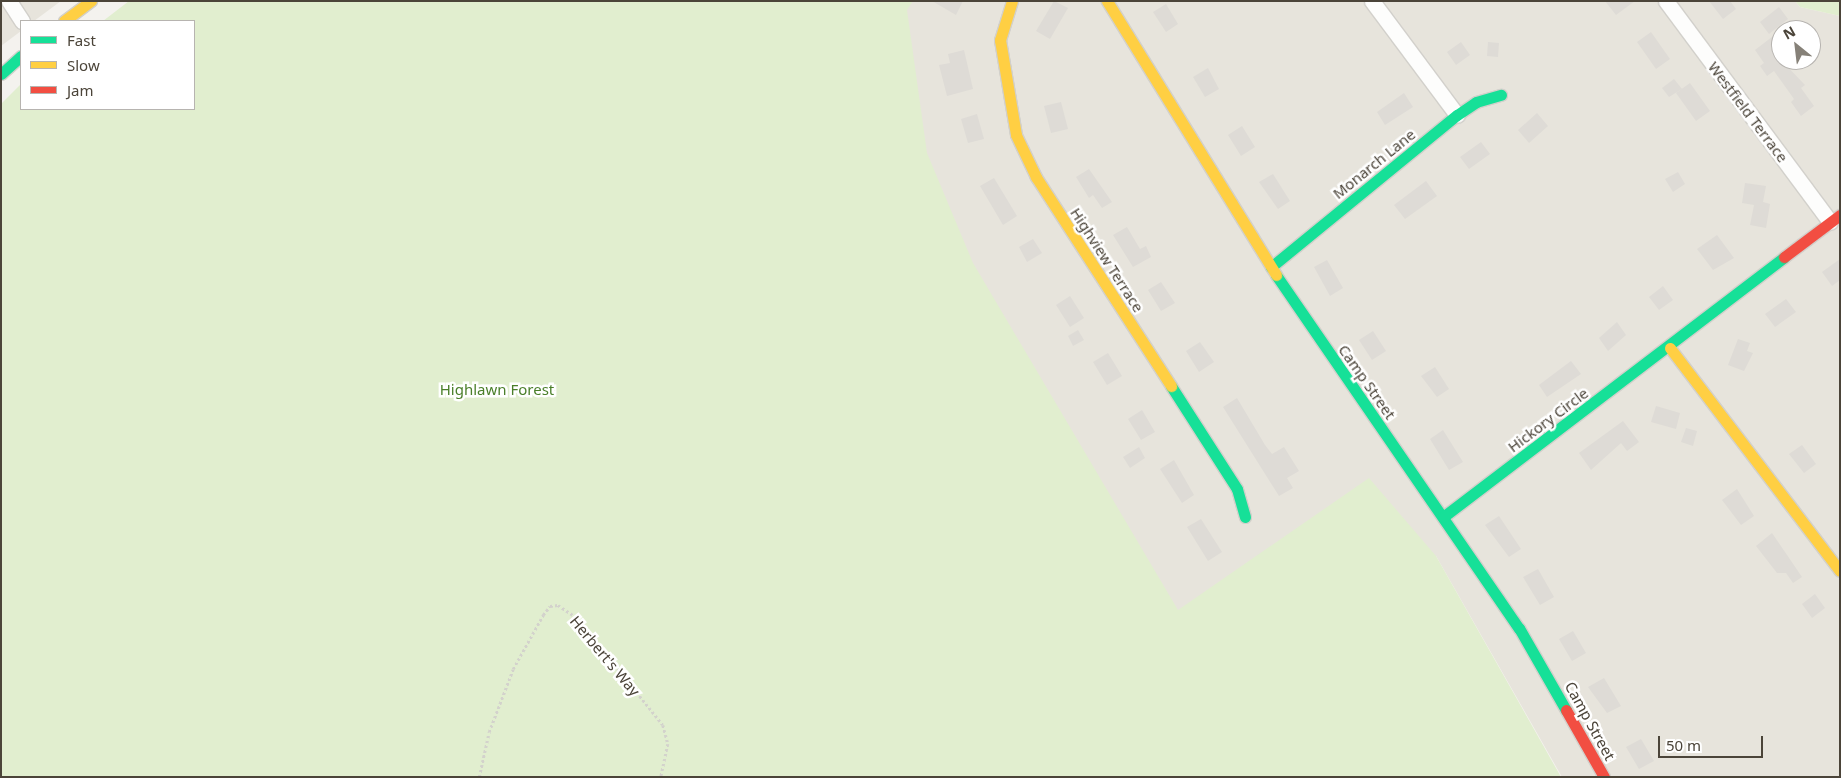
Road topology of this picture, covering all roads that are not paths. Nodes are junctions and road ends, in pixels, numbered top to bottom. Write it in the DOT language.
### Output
graph roads {
  1 [pos="8,1"];
  2 [pos="91,1"];
  3 [pos="1012,1"];
  4 [pos="1107,1"];
  5 [pos="1372,1"];
  6 [pos="1666,1"];
  7 [pos="21,20"];
  8 [pos="65,20"];
  9 [pos="20,57"];
  10 [pos="1,74"];
  11 [pos="1501,95"];
  12 [pos="1457,115"];
  13 [pos="1835,218"];
  14 [pos="1271,267"];
  15 [pos="1670,348"];
  16 [pos="1244,517"];
  17 [pos="1444,517"];
  18 [pos="1840,571"];
  19 [pos="1604,777"];
  1 -- 7 [label="street"];
  2 -- 8 [label="street"];
  3 -- 16 [label="street, Highview Terrace"];
  4 -- 14 [label="street, Camp Street"];
  5 -- 12 [label="street"];
  6 -- 13 [label="street, Westfield Terrace"];
  9 -- 10 [label="street"];
  11 -- 12 [label="street, Monarch Lane"];
  12 -- 14 [label="street, Monarch Lane"];
  13 -- 15 [label="street, Hickory Circle"];
  14 -- 17 [label="street, Camp Street"];
  15 -- 17 [label="street, Hickory Circle"];
  15 -- 18 [label="street"];
  17 -- 19 [label="street, Camp Street"];
}
